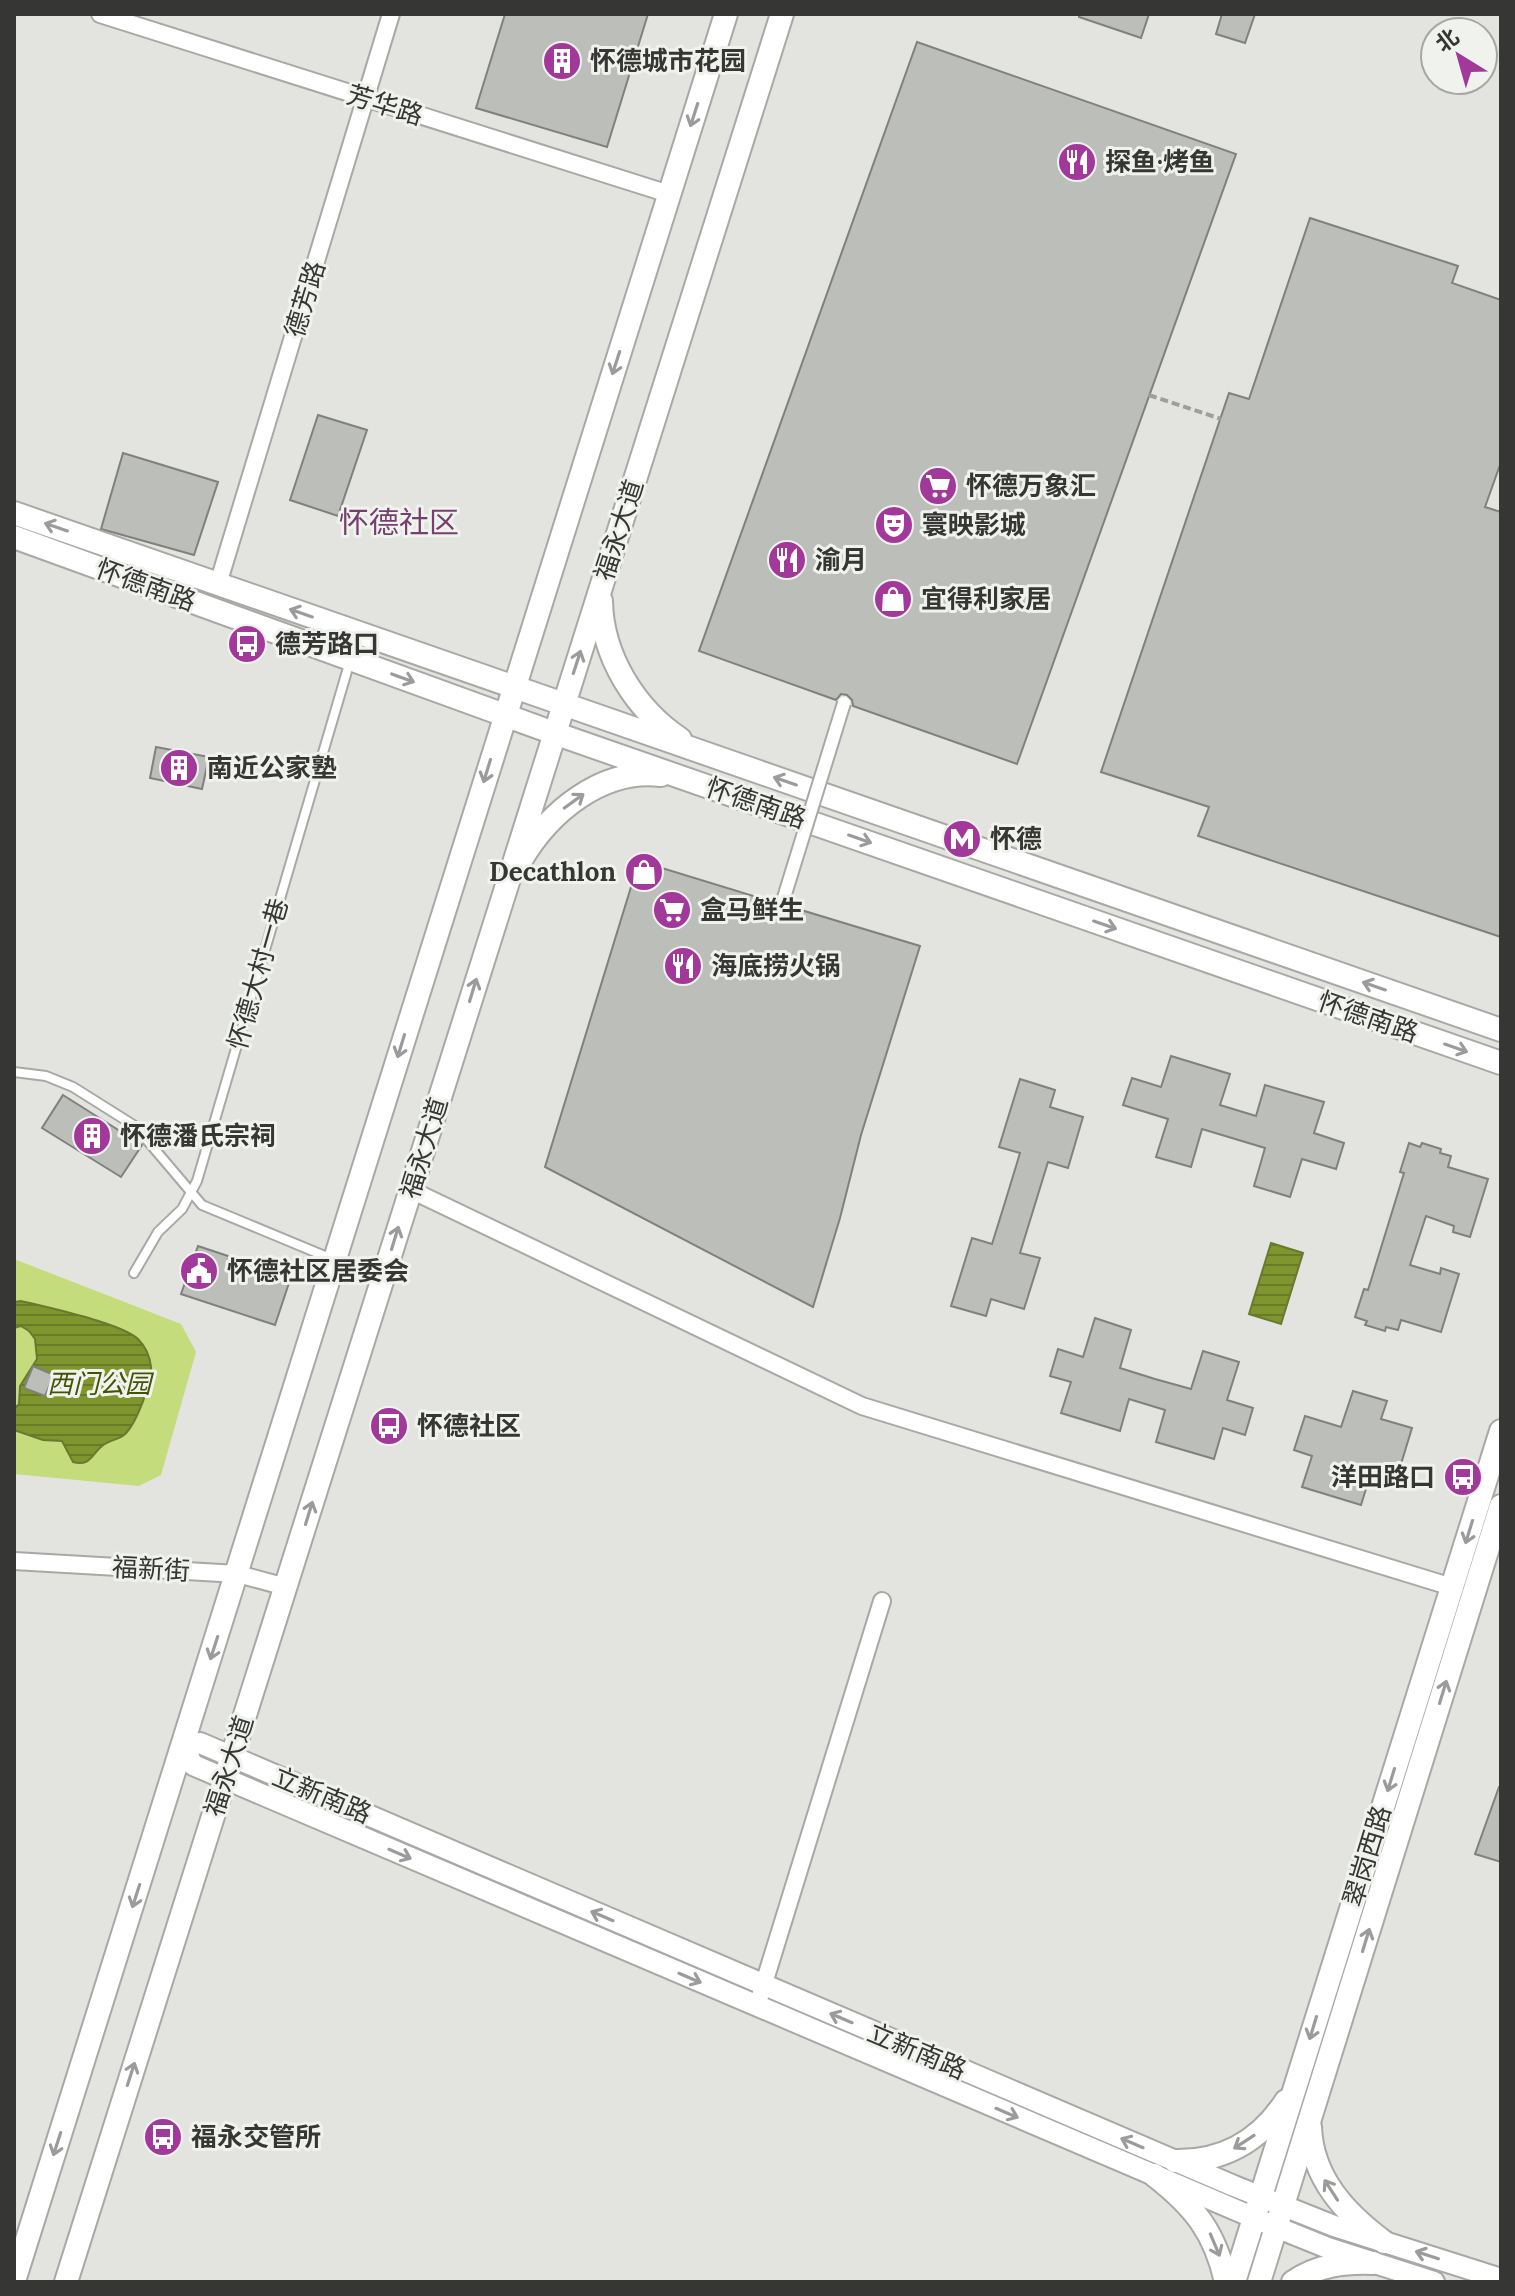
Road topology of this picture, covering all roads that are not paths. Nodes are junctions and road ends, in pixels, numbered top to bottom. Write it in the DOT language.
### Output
graph roads {
  1 [pos="100,14"];
  2 [pos="391,14"];
  3 [pos="726,14"];
  4 [pos="782,14"];
  5 [pos="365,99"];
  6 [pos="669,194"];
  7 [pos="14,513"];
  8 [pos="14,537"];
  9 [pos="604,578"];
  10 [pos="218,584"];
  11 [pos="351,659"];
  12 [pos="514,687"];
  13 [pos="844,703"];
  14 [pos="563,705"];
  15 [pos="504,715"];
  16 [pos="554,733"];
  17 [pos="698,751"];
  18 [pos="685,778"];
  19 [pos="508,882"];
  20 [pos="782,904"];
  21 [pos="1501,1030"];
  22 [pos="1501,1063"];
  23 [pos="14,1072"];
  24 [pos="411,1190"];
  25 [pos="191,1195"];
  26 [pos="335,1260"];
  27 [pos="134,1273"];
  28 [pos="1501,1431"];
  29 [pos="1501,1506"];
  30 [pos="14,1561"];
  31 [pos="238,1574"];
  32 [pos="286,1587"];
  33 [pos="1452,1587"];
  34 [pos="882,1601"];
  35 [pos="183,1747"];
  36 [pos="232,1757"];
  37 [pos="225,1779"];
  38 [pos="763,1985"];
  39 [pos="757,2006"];
  40 [pos="1294,2090"];
  41 [pos="1310,2118"];
  42 [pos="1175,2161"];
  43 [pos="1154,2175"];
  44 [pos="1257,2207"];
  45 [pos="1279,2216"];
  46 [pos="1384,2242"];
  47 [pos="1373,2263"];
  48 [pos="1501,2279"];
  49 [pos="14,2281"];
  50 [pos="66,2282"];
  51 [pos="1226,2282"];
  52 [pos="1234,2282"];
  53 [pos="1259,2282"];
  54 [pos="1293,2282"];
  55 [pos="1434,2282"];
  1 -- 5 [label="street, 芳华路"];
  2 -- 5 [label="street, 德芳路"];
  3 -- 6 [label="main road, 福永大道, one-way"];
  4 -- 9 [label="main road, 福永大道"];
  5 -- 6 [label="street, 芳华路"];
  5 -- 10 [label="street, 德芳路"];
  6 -- 12 [label="main road, 福永大道, one-way"];
  10 -- 7 [label="main road, 怀德南路, one-way"];
  8 -- 11 [label="main road, 怀德南路"];
  14 -- 9 [label="main road, 福永大道, one-way"];
  9 -- 17 [label="main road"];
  12 -- 10 [label="main road, 怀德南路, one-way"];
  11 -- 15 [label="main road, 怀德南路, one-way"];
  11 -- 25 [label="lane, 怀德大村一巷"];
  12 -- 14 [label="main road, 怀德南路"];
  12 -- 15 [label="main road, 福永大道"];
  13 -- 20 [label="street, bridge"];
  14 -- 16 [label="main road, 福永大道"];
  14 -- 17 [label="main road, 怀德南路"];
  15 -- 16 [label="main road, 怀德南路"];
  15 -- 26 [label="main road, 福永大道, one-way"];
  16 -- 18 [label="main road, 怀德南路"];
  16 -- 19 [label="main road, 福永大道"];
  21 -- 17 [label="main road, 怀德南路, one-way"];
  19 -- 18 [label="main road, one-way"];
  18 -- 22 [label="main road, 怀德南路, one-way"];
  24 -- 19 [label="main road, 福永大道, one-way"];
  23 -- 25 [label="lane"];
  32 -- 24 [label="main road, 福永大道, one-way"];
  24 -- 33 [label="street"];
  25 -- 26 [label="lane"];
  25 -- 27 [label="lane, 怀德大村一巷"];
  26 -- 31 [label="main road, 福永大道"];
  28 -- 33 [label="main road, 翠岗西路, one-way"];
  41 -- 29 [label="main road, 翠岗西路, one-way"];
  30 -- 31 [label="street, 福新街"];
  31 -- 32 [label="street, 福新街"];
  31 -- 35 [label="main road, 福永大道, one-way"];
  32 -- 36 [label="main road, 福永大道"];
  33 -- 40 [label="main road, 翠岗西路, one-way"];
  34 -- 38 [label="street"];
  35 -- 36 [label="street, 立新南路"];
  35 -- 37 [label="street, 立新南路"];
  35 -- 49 [label="main road, 福永大道, one-way"];
  36 -- 37 [label="main road, 福永大道"];
  38 -- 36 [label="street, 立新南路, one-way"];
  37 -- 39 [label="street, 立新南路, one-way"];
  50 -- 37 [label="main road, 福永大道, one-way"];
  38 -- 39 [label="street"];
  42 -- 38 [label="street, 立新南路, one-way"];
  39 -- 43 [label="street, 立新南路, one-way"];
  40 -- 42 [label="main road, one-way"];
  40 -- 44 [label="main road, 翠岗西路"];
  41 -- 45 [label="main road, 翠岗西路"];
  46 -- 41 [label="main road, one-way"];
  42 -- 44 [label="street, 立新南路"];
  43 -- 44 [label="street, 立新南路"];
  43 -- 51 [label="main road, one-way"];
  44 -- 45 [label="street, 立新南路"];
  44 -- 52 [label="main road, 翠岗西路"];
  45 -- 46 [label="street, 立新南路"];
  45 -- 47 [label="street, 立新南路"];
  45 -- 53 [label="main road, 翠岗西路"];
  48 -- 46 [label="street, 立新南路, one-way"];
  47 -- 54 [label="main road"];
  47 -- 55 [label="street, 立新南路"];
}
